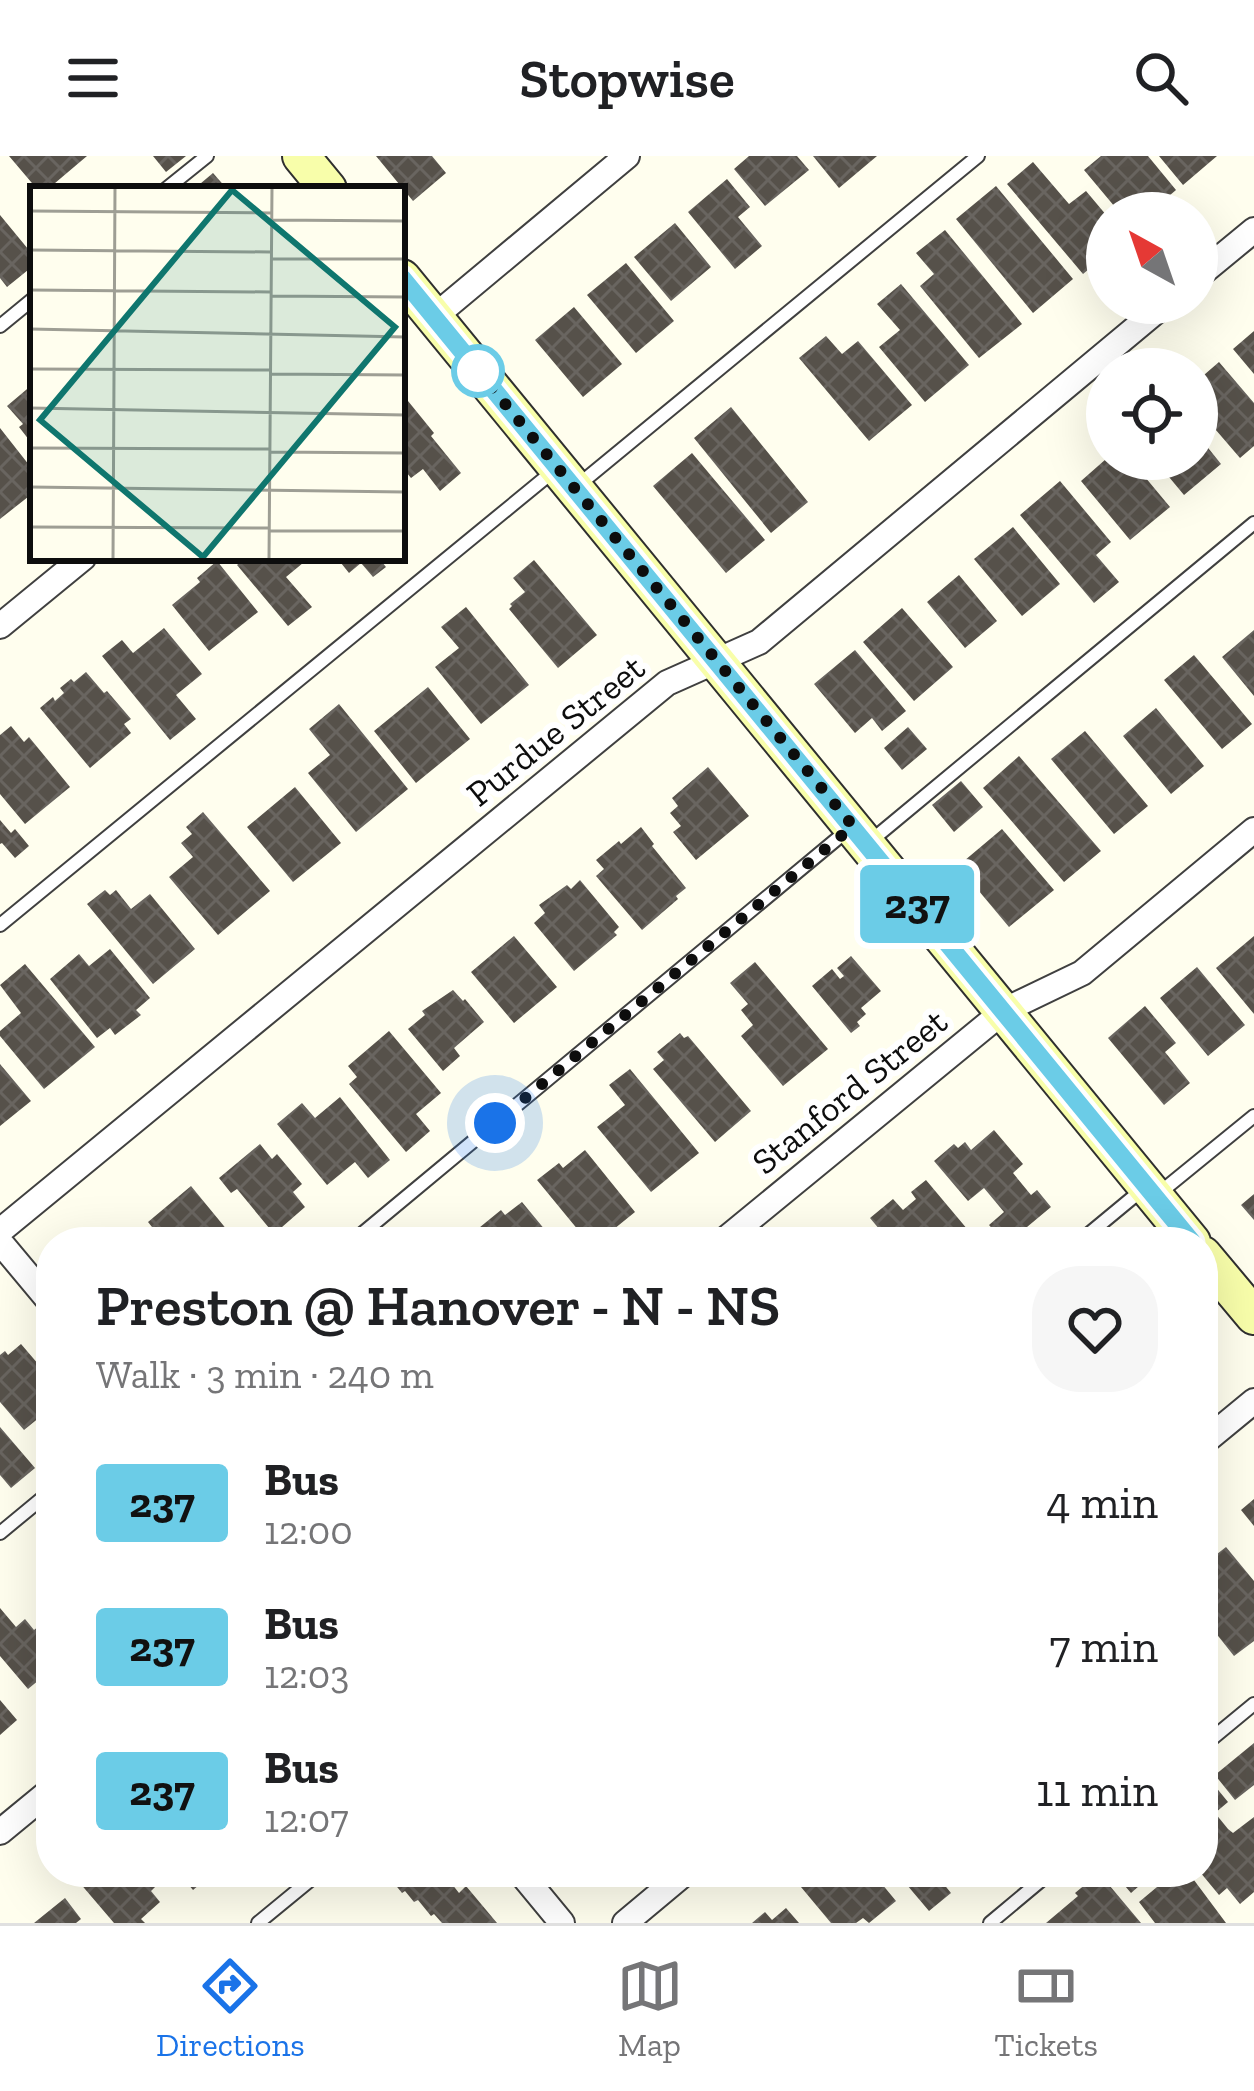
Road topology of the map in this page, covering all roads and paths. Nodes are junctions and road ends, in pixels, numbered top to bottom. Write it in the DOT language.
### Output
graph roads {
  1 [pos="207,156"];
  2 [pos="301,156"];
  3 [pos="627,156"];
  4 [pos="978,156"];
  5 [pos="170,186"];
  6 [pos="326,186"];
  7 [pos="1254,230"];
  8 [pos="1218,260"];
  9 [pos="412,295"];
  10 [pos="30,301"];
  11 [pos="1141,324"];
  12 [pos="0,326"];
  13 [pos="566,477"];
  14 [pos="1254,523"];
  15 [pos="79,561"];
  16 [pos="0,626"];
  17 [pos="716,660"];
  18 [pos="1254,830"];
  19 [pos="860,835"];
  20 [pos="0,925"];
  21 [pos="1005,1010"];
  22 [pos="1254,1116"];
  23 [pos="1150,1192"];
  24 [pos="371,1227"];
  25 [pos="740,1227"];
  26 [pos="1100,1227"];
  27 [pos="1179,1227"];
  28 [pos="0,1231"];
  29 [pos="0,1242"];
  30 [pos="1218,1273"];
  31 [pos="36,1286"];
  32 [pos="1254,1316"];
  33 [pos="1254,1400"];
  34 [pos="1218,1430"];
  35 [pos="36,1503"];
  36 [pos="0,1533"];
  37 [pos="1254,1704"];
  38 [pos="1218,1734"];
  39 [pos="36,1802"];
  40 [pos="0,1832"];
  41 [pos="302,1887"];
  42 [pos="532,1887"];
  43 [pos="668,1887"];
  44 [pos="1034,1887"];
  45 [pos="258,1923"];
  46 [pos="562,1923"];
  47 [pos="625,1923"];
  48 [pos="990,1923"];
  1 -- 5 [label="lane"];
  2 -- 6 [label="main road"];
  3 -- 9 [label="street"];
  4 -- 13 [label="lane"];
  7 -- 8 [label="street"];
  9 -- 13 [label="main road"];
  10 -- 12 [label="lane"];
  11 -- 17 [label="street, Purdue Street"];
  13 -- 17 [label="main road"];
  13 -- 20 [label="lane"];
  14 -- 19 [label="lane"];
  15 -- 16 [label="street"];
  17 -- 19 [label="main road"];
  17 -- 28 [label="street, Purdue Street"];
  18 -- 21 [label="street, Stanford Street"];
  19 -- 21 [label="main road"];
  19 -- 24 [label="lane"];
  21 -- 23 [label="main road"];
  21 -- 25 [label="street, Stanford Street"];
  22 -- 23 [label="lane"];
  23 -- 26 [label="lane"];
  23 -- 27 [label="main road"];
  29 -- 31 [label="street"];
  30 -- 32 [label="main road"];
  33 -- 34 [label="street"];
  35 -- 36 [label="lane"];
  37 -- 38 [label="lane"];
  39 -- 40 [label="street"];
  41 -- 45 [label="lane"];
  42 -- 46 [label="street"];
  43 -- 47 [label="street"];
  44 -- 48 [label="lane"];
}
